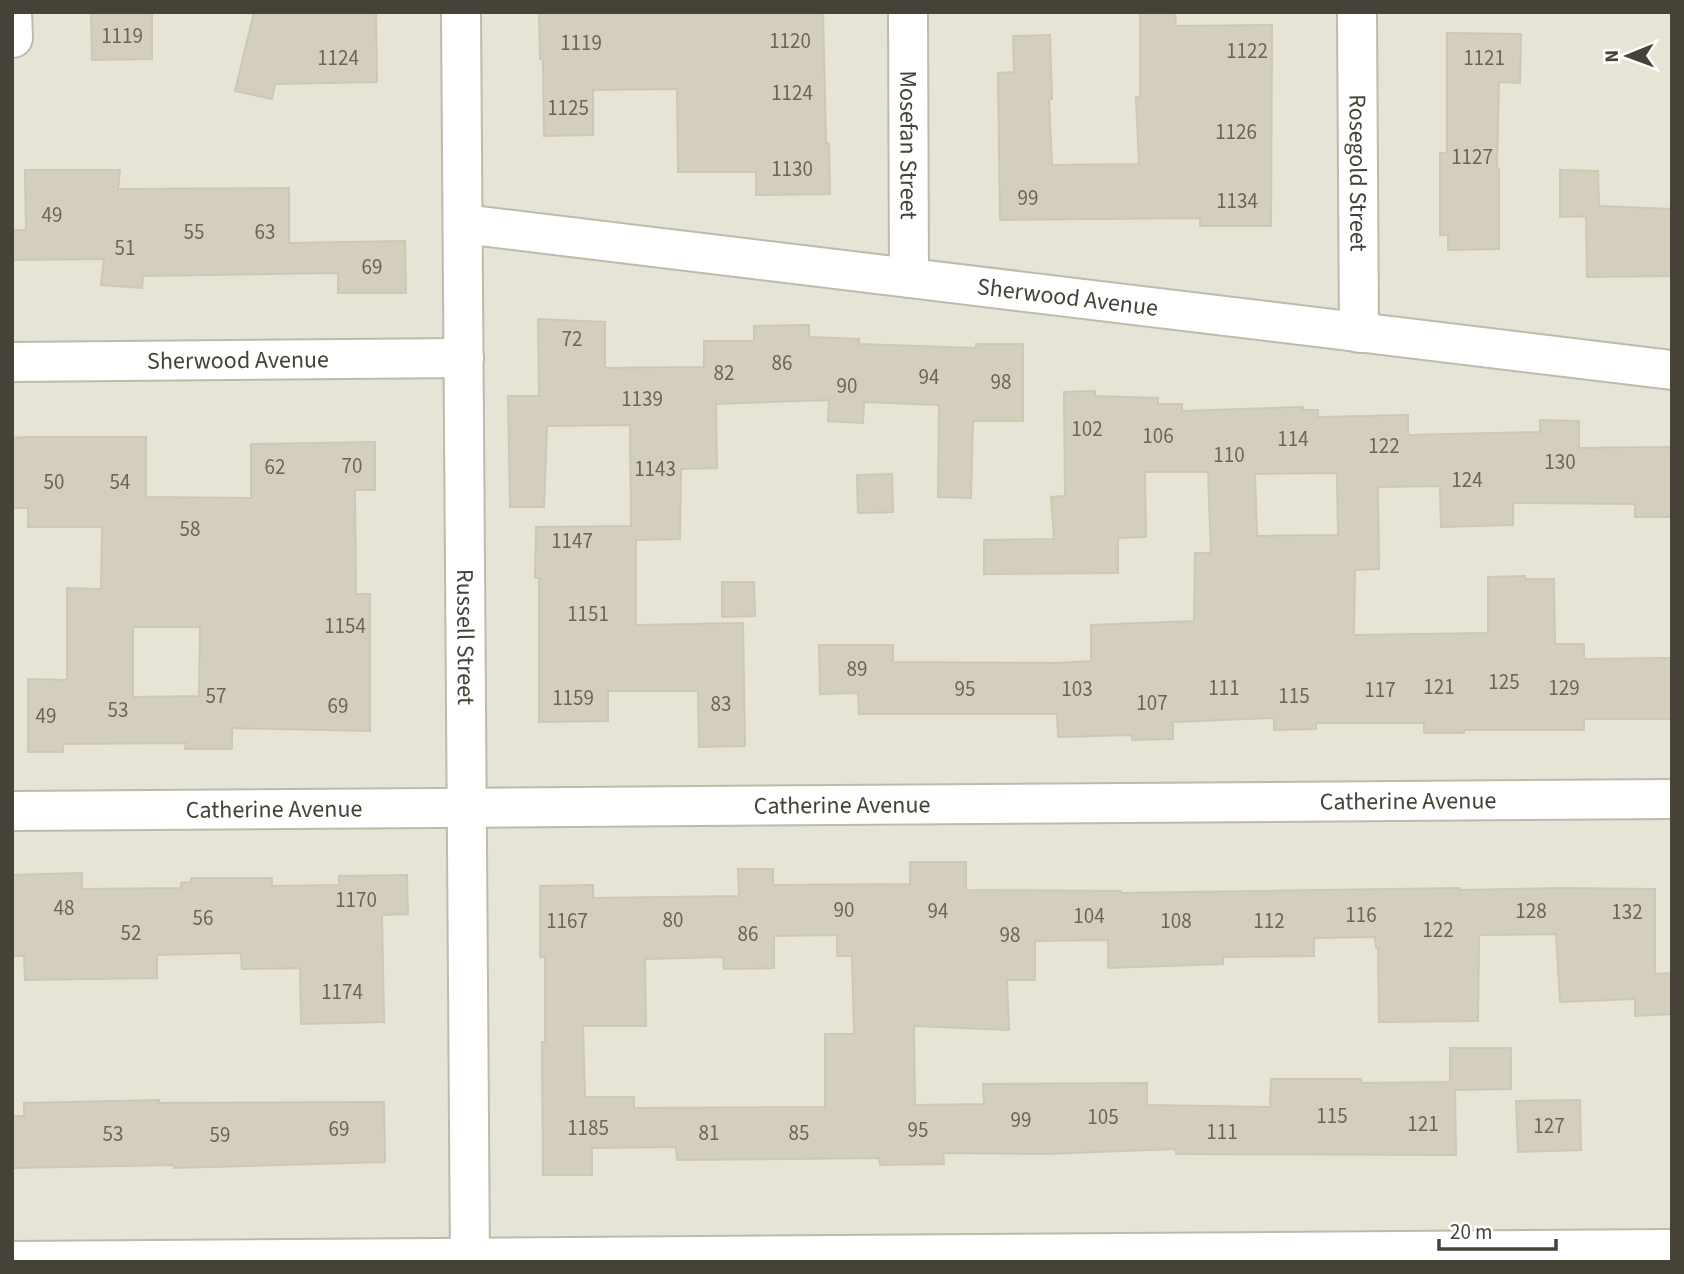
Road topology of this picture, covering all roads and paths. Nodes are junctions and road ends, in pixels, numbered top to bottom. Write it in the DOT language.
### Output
graph roads {
  1 [pos="12,12"];
  2 [pos="461,12"];
  3 [pos="908,12"];
  4 [pos="1357,12"];
  5 [pos="13,38"];
  6 [pos="463,224"];
  7 [pos="909,278"];
  8 [pos="1359,333"];
  9 [pos="464,358"];
  10 [pos="12,362"];
  11 [pos="1672,370"];
  12 [pos="1672,799"];
  13 [pos="466,809"];
  14 [pos="12,811"];
  15 [pos="1672,1249"];
  16 [pos="470,1260"];
  17 [pos="12,1261"];
  1 -- 5 [label="street"];
  2 -- 6 [label="street, Russell Street"];
  3 -- 7 [label="street, Mosefan Street"];
  4 -- 8 [label="street, Rosegold Street"];
  6 -- 7 [label="street, Sherwood Avenue"];
  6 -- 9 [label="street, Russell Street"];
  7 -- 8 [label="street, Sherwood Avenue"];
  8 -- 11 [label="street, Sherwood Avenue"];
  9 -- 10 [label="street, Sherwood Avenue"];
  9 -- 13 [label="street, Russell Street"];
  12 -- 13 [label="street, Catherine Avenue"];
  13 -- 14 [label="street, Catherine Avenue"];
  13 -- 16 [label="street, Russell Street"];
  15 -- 16 [label="street"];
  16 -- 17 [label="street"];
}
